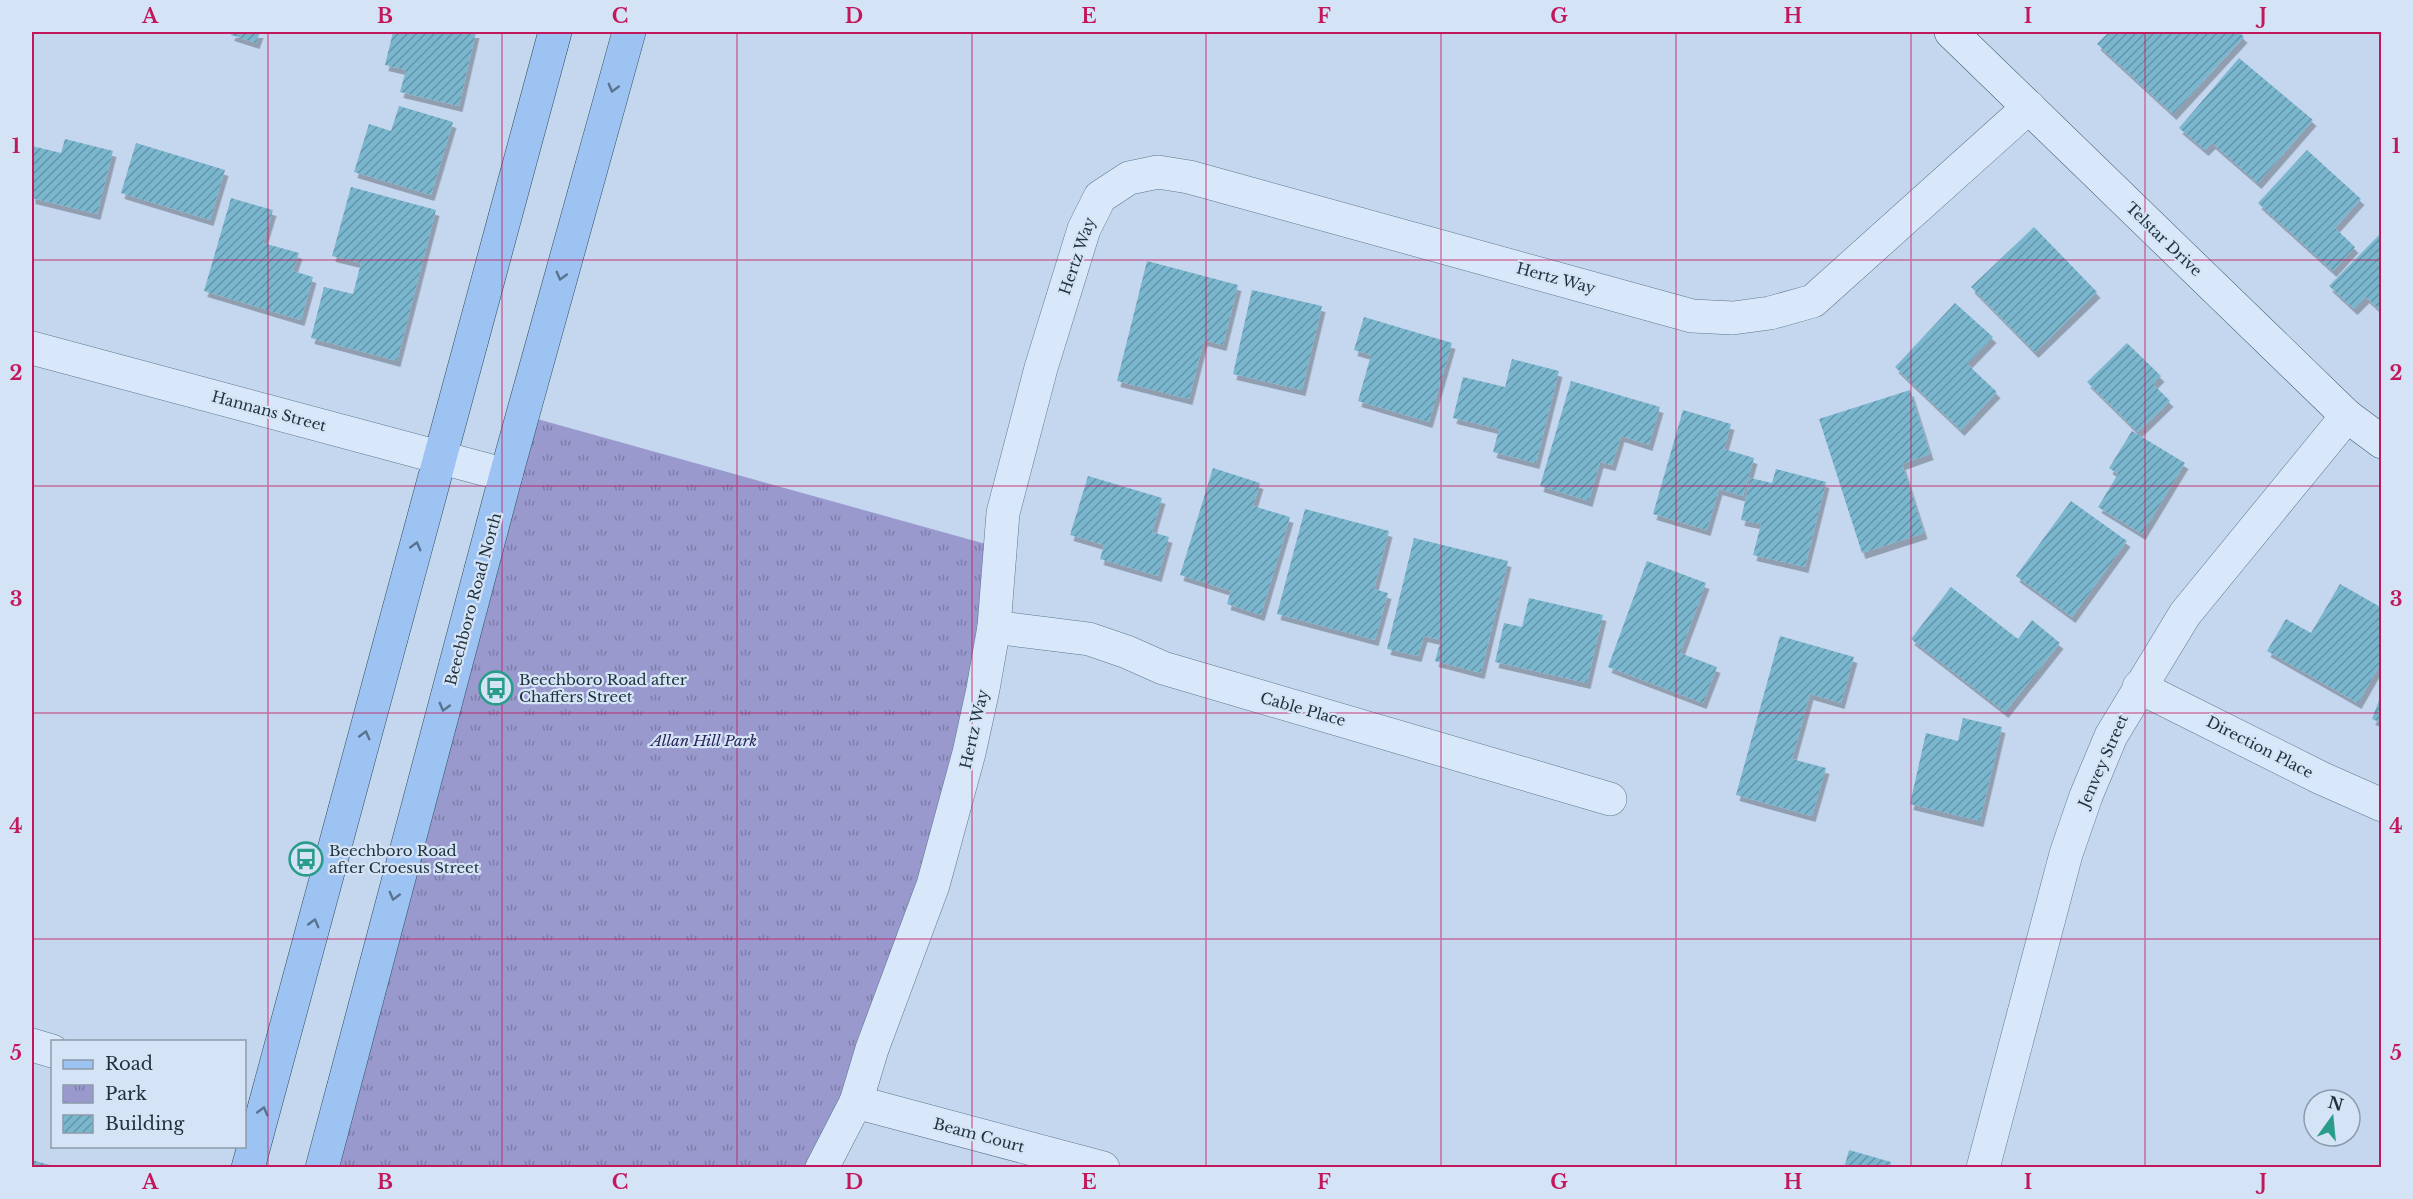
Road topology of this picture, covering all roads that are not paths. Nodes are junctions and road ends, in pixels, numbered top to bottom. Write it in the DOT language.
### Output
graph roads {
  1 [pos="555,32"];
  2 [pos="629,32"];
  3 [pos="1951,32"];
  4 [pos="2029,107"];
  5 [pos="32,348"];
  6 [pos="2347,416"];
  7 [pos="2382,442"];
  8 [pos="441,457"];
  9 [pos="506,475"];
  10 [pos="994,627"];
  11 [pos="2139,687"];
  12 [pos="1611,799"];
  13 [pos="2382,805"];
  14 [pos="32,1045"];
  15 [pos="51,1051"];
  16 [pos="856,1102"];
  17 [pos="248,1167"];
  18 [pos="322,1167"];
  19 [pos="822,1167"];
  20 [pos="1103,1167"];
  21 [pos="1983,1167"];
  1 -- 8 [label="main road"];
  2 -- 9 [label="main road, Beechboro Road North, one-way"];
  3 -- 4 [label="street, Telstar Drive"];
  4 -- 6 [label="street, Telstar Drive"];
  4 -- 10 [label="street, Hertz Way"];
  5 -- 8 [label="street, Hannans Street"];
  6 -- 7 [label="street, Telstar Drive"];
  6 -- 11 [label="street, Jenvey Street"];
  8 -- 9 [label="street, Hannans Street"];
  17 -- 8 [label="main road, one-way"];
  9 -- 18 [label="main road, Beechboro Road North, one-way"];
  10 -- 12 [label="street, Cable Place"];
  10 -- 16 [label="street, Hertz Way"];
  11 -- 13 [label="street, Direction Place"];
  11 -- 21 [label="street, Jenvey Street"];
  14 -- 15 [label="street"];
  16 -- 19 [label="street, Hertz Way"];
  16 -- 20 [label="street, Beam Court"];
}
